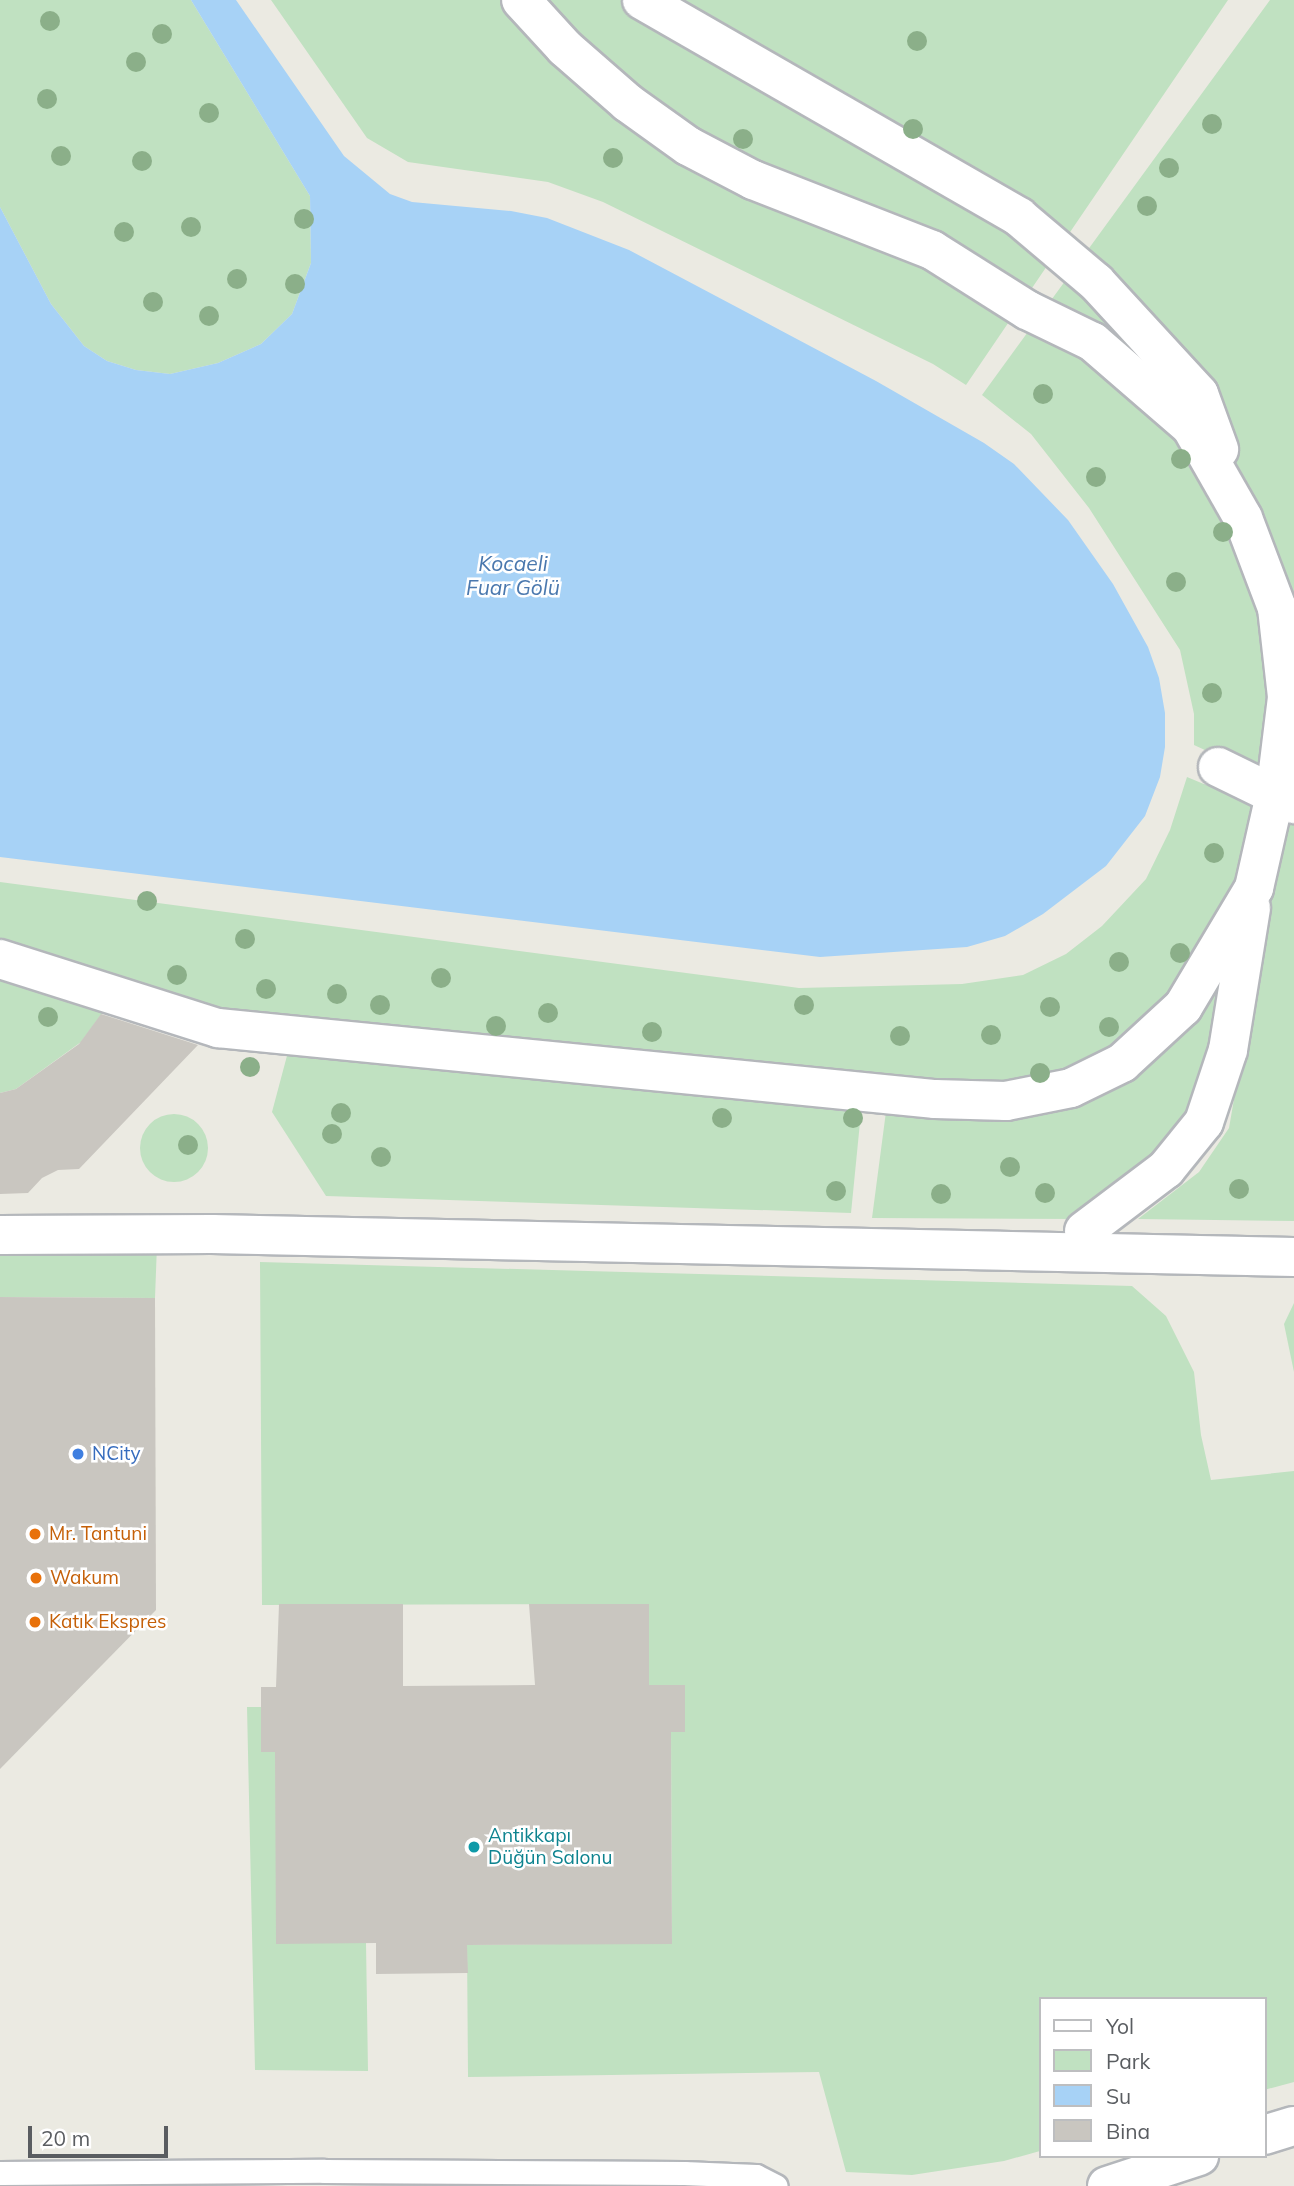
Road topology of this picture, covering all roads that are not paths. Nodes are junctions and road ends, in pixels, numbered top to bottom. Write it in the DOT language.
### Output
graph roads {
  1 [pos="521,0"];
  2 [pos="642,0"];
  3 [pos="1243,518"];
  4 [pos="1218,767"];
  5 [pos="1285,799"];
  6 [pos="1254,888"];
  7 [pos="0,959"];
  8 [pos="1084,1231"];
  9 [pos="0,1235"];
  10 [pos="1294,1257"];
  11 [pos="1294,2126"];
  12 [pos="1266,2134"];
  13 [pos="1193,2158"];
  14 [pos="0,2173"];
  15 [pos="776,2186"];
  16 [pos="1107,2186"];
  1 -- 3 [label="street"];
  2 -- 3 [label="street"];
  3 -- 5 [label="street"];
  4 -- 5 [label="street"];
  5 -- 6 [label="street"];
  6 -- 7 [label="street"];
  6 -- 8 [label="street"];
  9 -- 10 [label="street"];
  11 -- 12 [label="street"];
  13 -- 16 [label="street"];
  14 -- 15 [label="lane"];
}
